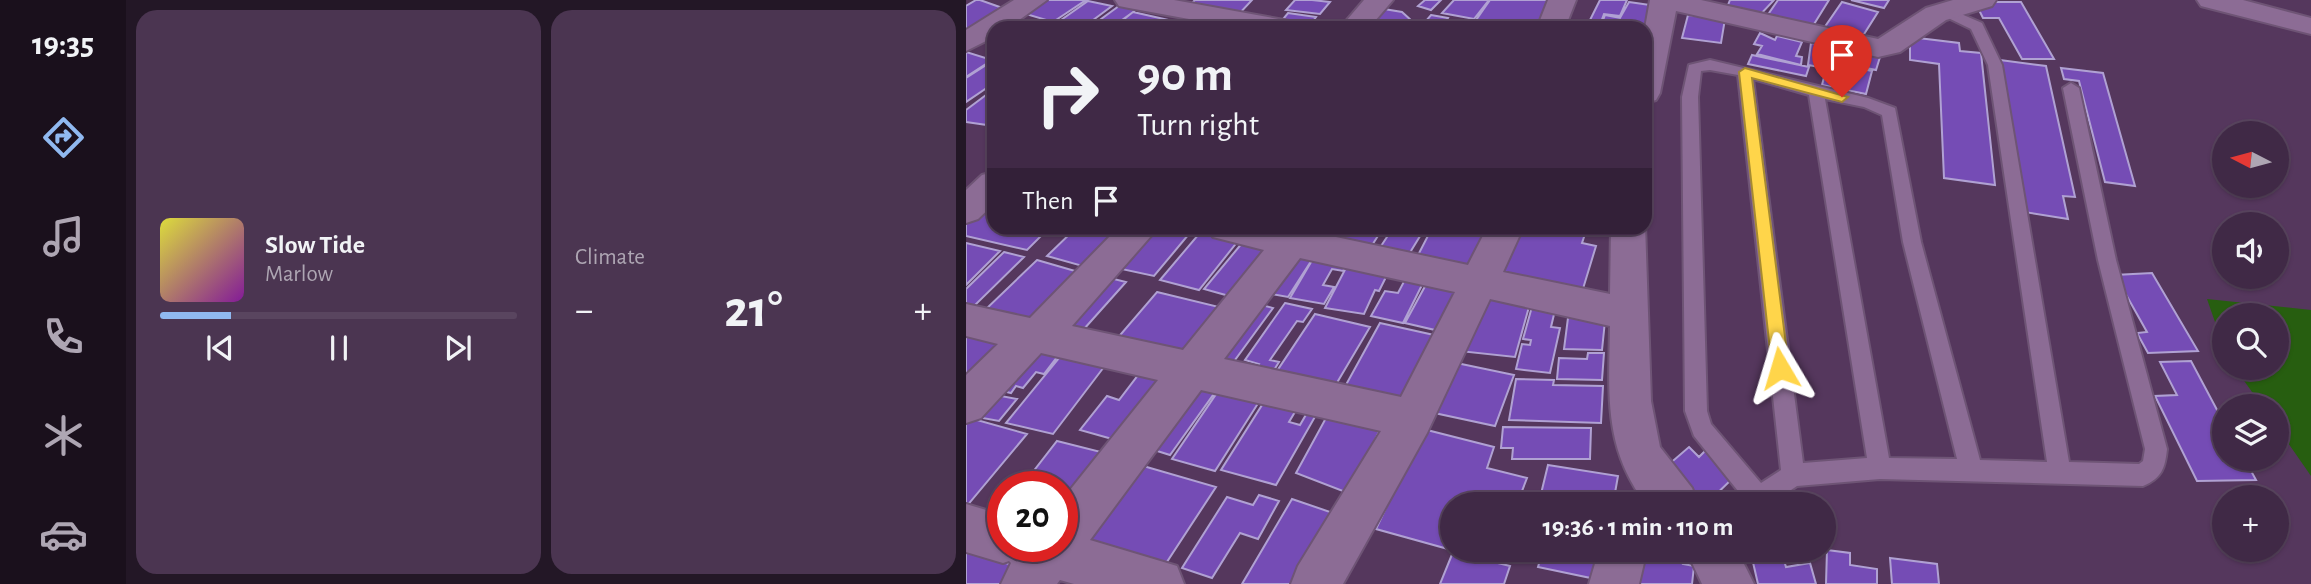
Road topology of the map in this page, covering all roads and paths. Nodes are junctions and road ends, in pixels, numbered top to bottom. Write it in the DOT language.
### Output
graph roads {
  1 [pos="1033,0"];
  2 [pos="1129,0"];
  3 [pos="1379,0"];
  4 [pos="1562,0"];
  5 [pos="1665,0"];
  6 [pos="1982,0"];
  7 [pos="2211,0"];
  8 [pos="1945,11"];
  9 [pos="1000,21"];
  10 [pos="1245,21"];
  11 [pos="1360,21"];
  12 [pos="1554,21"];
  13 [pos="2311,26"];
  14 [pos="987,29"];
  15 [pos="966,42"];
  16 [pos="987,50"];
  17 [pos="1652,60"];
  18 [pos="1745,72"];
  19 [pos="2071,88"];
  20 [pos="1816,92"];
  21 [pos="966,171"];
  22 [pos="987,174"];
  23 [pos="987,190"];
  24 [pos="966,210"];
  25 [pos="1133,235"];
  26 [pos="1297,235"];
  27 [pos="1502,235"];
  28 [pos="1629,235"];
  29 [pos="1479,281"];
  30 [pos="1630,314"];
  31 [pos="966,320"];
  32 [pos="1035,335"];
  33 [pos="1191,372"];
  34 [pos="966,404"];
  35 [pos="1412,419"];
  36 [pos="1880,468"];
  37 [pos="1971,469"];
  38 [pos="1793,475"];
  39 [pos="2060,475"];
  40 [pos="1653,492"];
  41 [pos="1748,492"];
  42 [pos="1766,492"];
  43 [pos="1078,512"];
  44 [pos="966,528"];
  45 [pos="987,534"];
  46 [pos="1075,562"];
  47 [pos="1620,562"];
  48 [pos="1717,562"];
  49 [pos="1159,584"];
  50 [pos="1316,584"];
  51 [pos="1614,584"];
  52 [pos="1730,584"];
  1 -- 9 [label="street"];
  2 -- 10 [label="street"];
  3 -- 11 [label="street"];
  4 -- 12 [label="street"];
  5 -- 8 [label="street"];
  5 -- 17 [label="street"];
  6 -- 8 [label="street"];
  7 -- 13 [label="street"];
  8 -- 39 [label="lane"];
  14 -- 15 [label="street"];
  15 -- 16 [label="street"];
  18 -- 20 [label="lane"];
  18 -- 38 [label="lane"];
  18 -- 41 [label="lane"];
  19 -- 39 [label="lane"];
  20 -- 36 [label="lane"];
  20 -- 37 [label="lane"];
  21 -- 22 [label="street"];
  23 -- 24 [label="street"];
  25 -- 32 [label="street"];
  26 -- 29 [label="street"];
  26 -- 33 [label="street"];
  27 -- 29 [label="street"];
  28 -- 30 [label="street"];
  29 -- 30 [label="street"];
  29 -- 35 [label="street"];
  30 -- 40 [label="street"];
  31 -- 32 [label="street"];
  32 -- 33 [label="street"];
  32 -- 34 [label="street"];
  33 -- 35 [label="street"];
  33 -- 43 [label="street"];
  35 -- 50 [label="street"];
  36 -- 37 [label="lane"];
  36 -- 38 [label="lane"];
  37 -- 39 [label="lane"];
  38 -- 42 [label="lane"];
  44 -- 45 [label="street"];
  46 -- 49 [label="street"];
  47 -- 51 [label="street"];
  48 -- 52 [label="street"];
}
